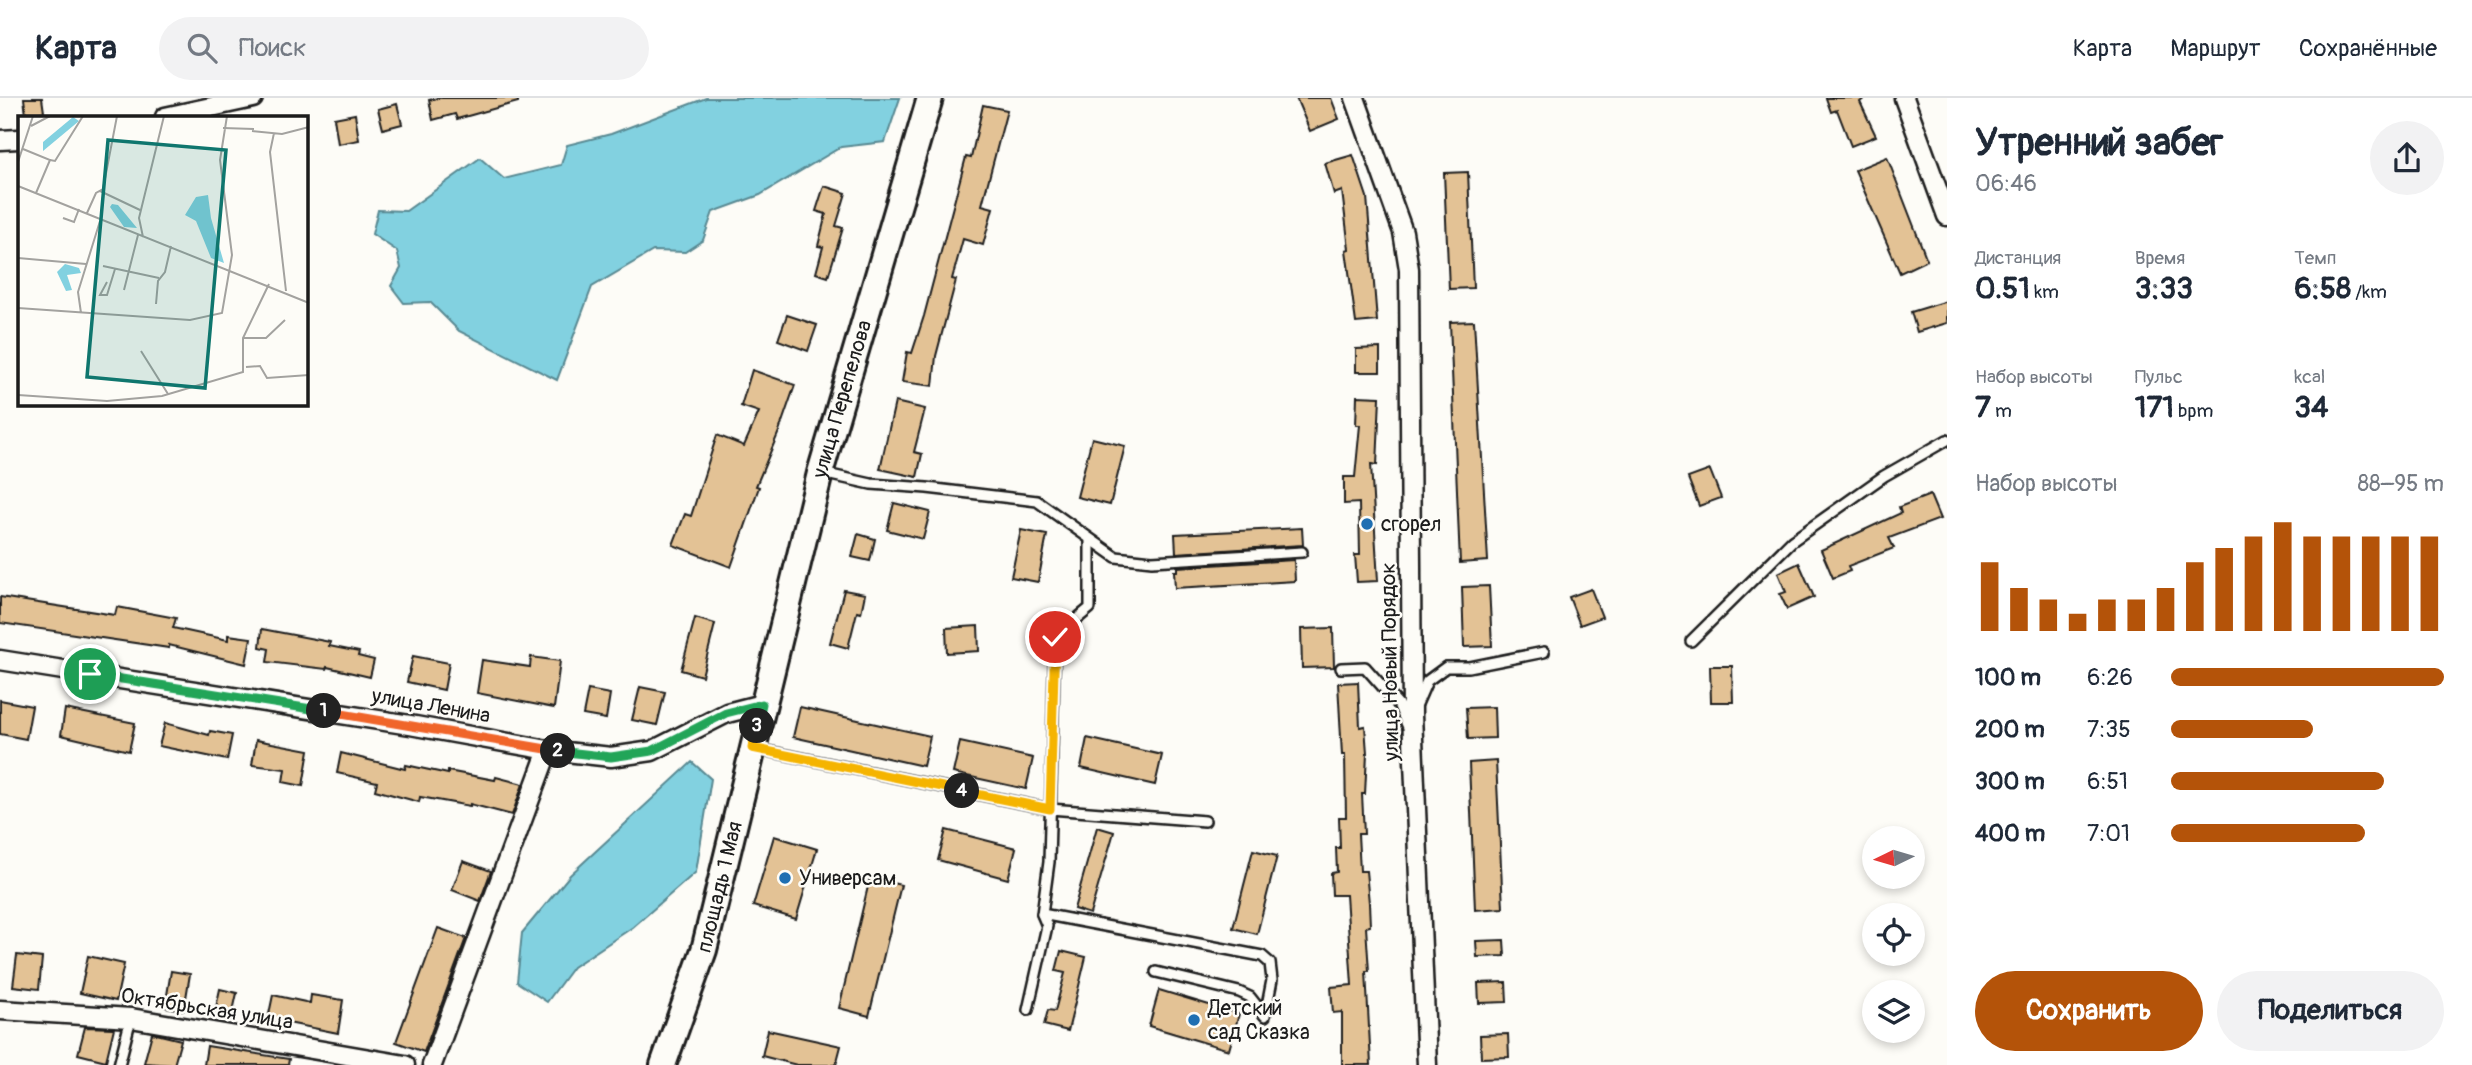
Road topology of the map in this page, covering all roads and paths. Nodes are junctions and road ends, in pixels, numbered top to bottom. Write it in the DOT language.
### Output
graph roads {
  1 [pos="253,98"];
  2 [pos="930,98"];
  3 [pos="1355,98"];
  4 [pos="1904,98"];
  5 [pos="170,116"];
  6 [pos="18,139"];
  7 [pos="0,140"];
  8 [pos="1947,215"];
  9 [pos="1947,440"];
  10 [pos="820,473"];
  11 [pos="1090,539"];
  12 [pos="1303,552"];
  13 [pos="1691,641"];
  14 [pos="1544,652"];
  15 [pos="0,660"];
  16 [pos="1341,668"];
  17 [pos="762,704"];
  18 [pos="1412,715"];
  19 [pos="752,748"];
  20 [pos="548,750"];
  21 [pos="1414,762"];
  22 [pos="1050,809"];
  23 [pos="1205,821"];
  24 [pos="1042,914"];
  25 [pos="1156,972"];
  26 [pos="0,1010"];
  27 [pos="1028,1010"];
  28 [pos="131,1018"];
  29 [pos="120,1065"];
  30 [pos="405,1065"];
  31 [pos="432,1065"];
  32 [pos="663,1065"];
  33 [pos="1427,1065"];
  1 -- 5 [label="street"];
  2 -- 10 [label="street, улица Перепелова"];
  3 -- 18 [label="street, улица Новый Порядок"];
  4 -- 8 [label="street"];
  6 -- 7 [label="street"];
  9 -- 13 [label="lane"];
  10 -- 11 [label="lane"];
  10 -- 17 [label="street, улица Перепелова"];
  11 -- 12 [label="lane"];
  11 -- 22 [label="lane"];
  14 -- 18 [label="lane"];
  15 -- 20 [label="street, улица Ленина"];
  16 -- 21 [label="lane"];
  17 -- 19 [label="street, площадь 1 Мая"];
  17 -- 20 [label="street, улица Ленина"];
  18 -- 21 [label="street, улица Новый Порядок"];
  19 -- 22 [label="lane"];
  19 -- 32 [label="street, площадь 1 Мая"];
  20 -- 31 [label="street"];
  21 -- 33 [label="street, улица Новый Порядок"];
  22 -- 23 [label="lane"];
  22 -- 24 [label="lane"];
  24 -- 25 [label="lane"];
  24 -- 27 [label="lane"];
  26 -- 28 [label="street, Октябрьская улица"];
  28 -- 29 [label="lane"];
  28 -- 30 [label="street, Октябрьская улица"];
}
